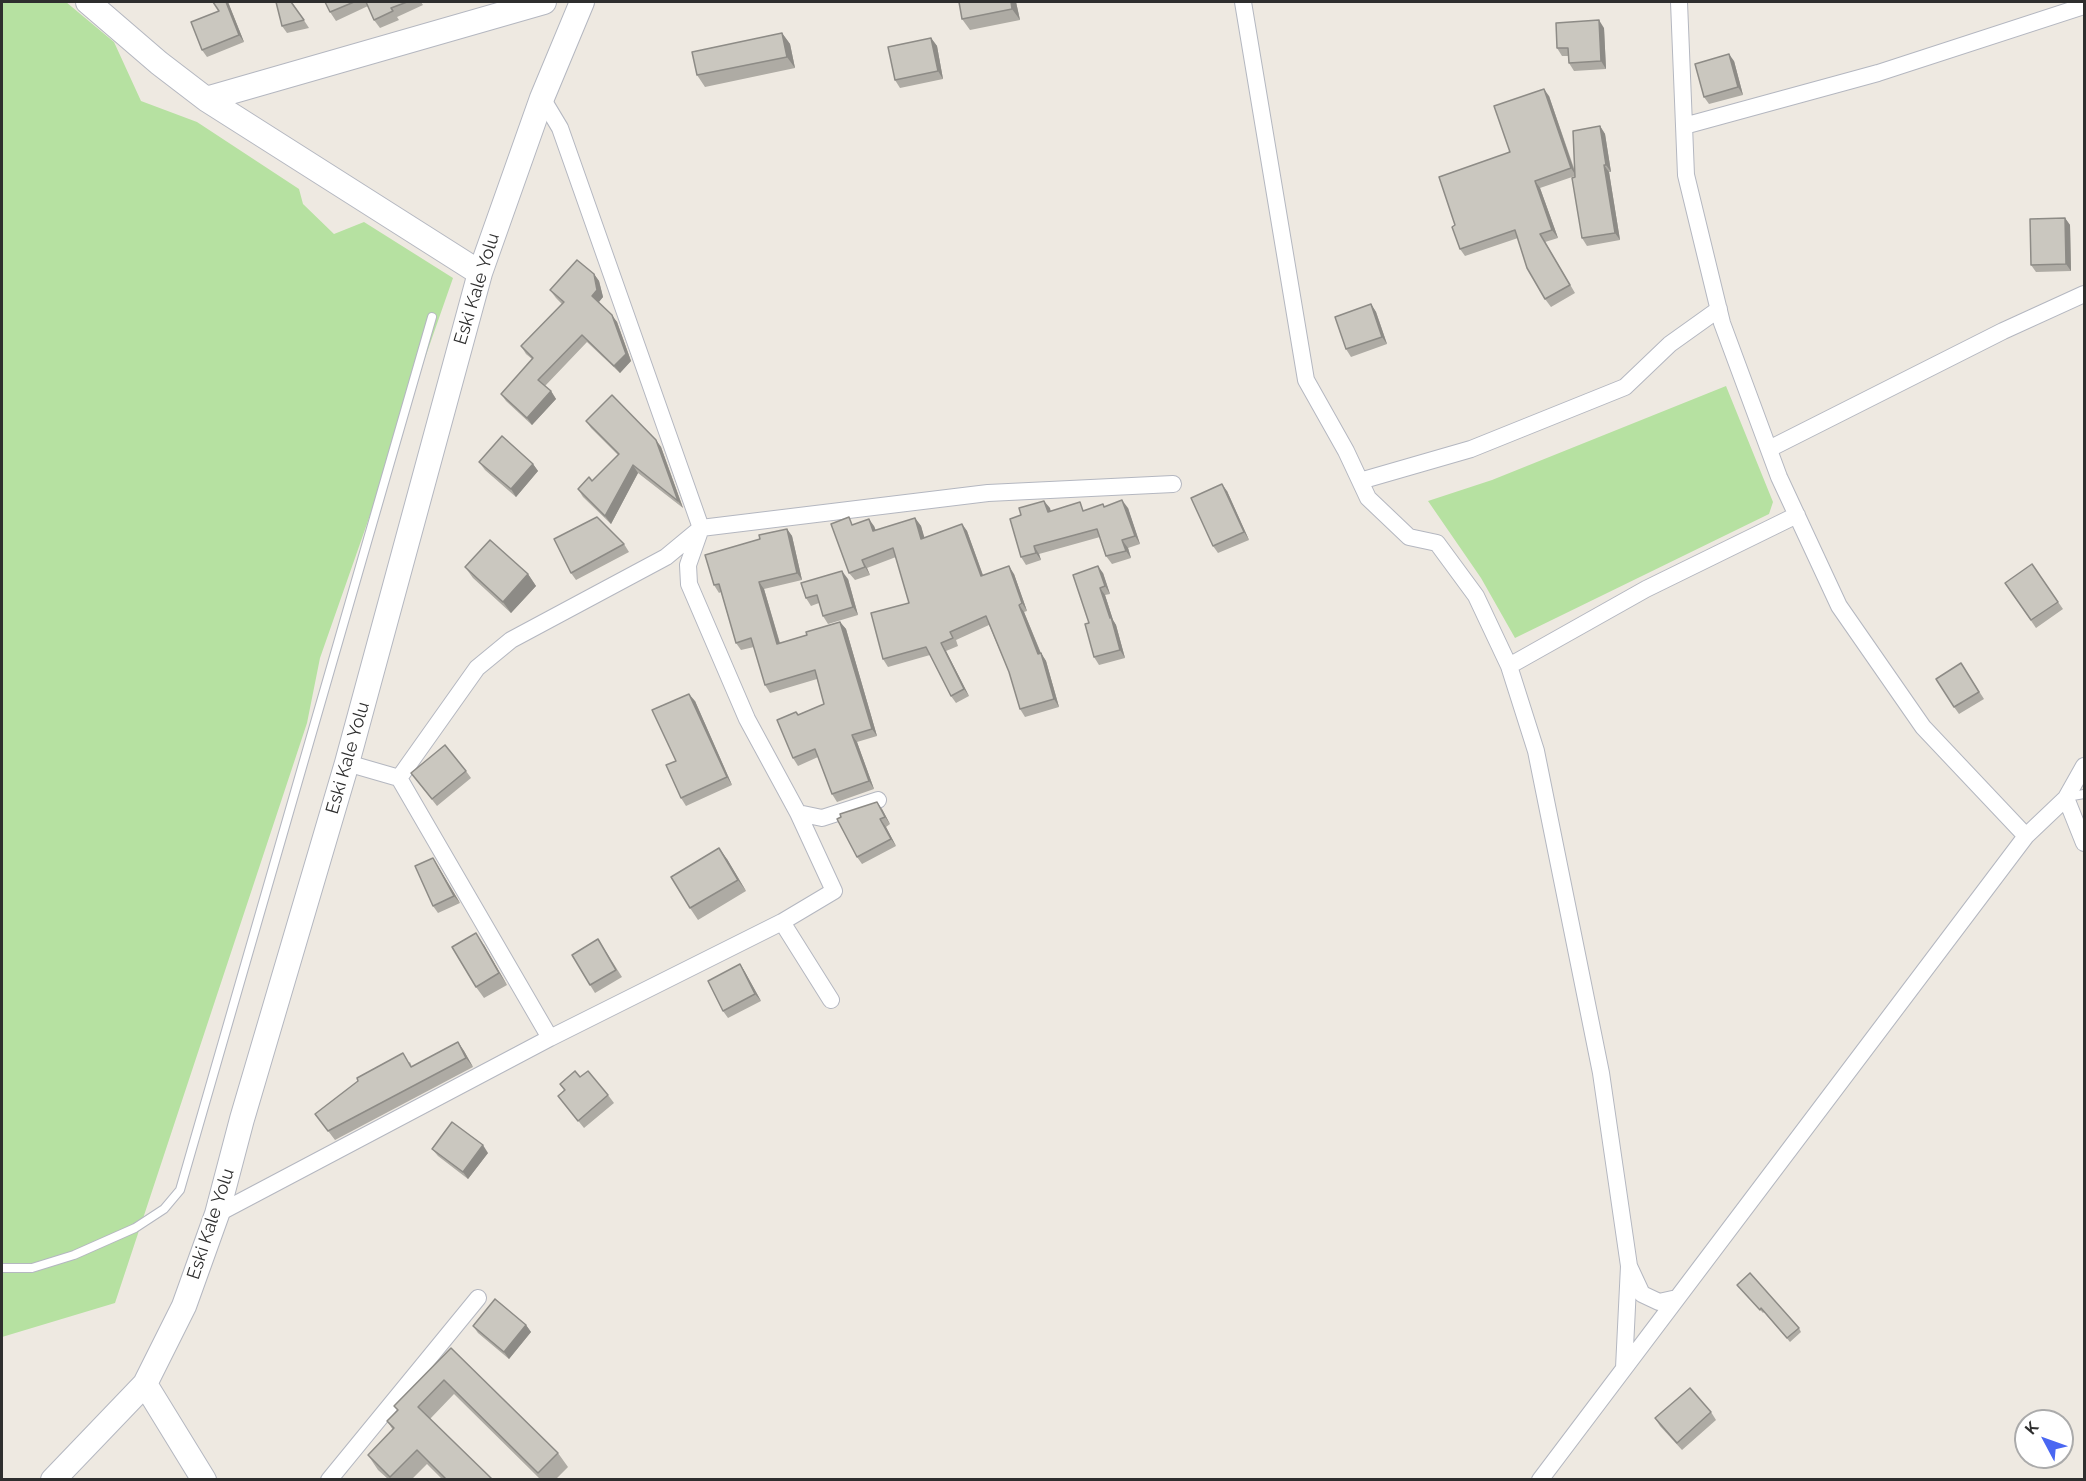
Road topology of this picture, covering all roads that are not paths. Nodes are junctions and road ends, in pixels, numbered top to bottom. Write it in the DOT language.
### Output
graph roads {
  1 [pos="88,2"];
  2 [pos="544,2"];
  3 [pos="582,2"];
  4 [pos="1243,2"];
  5 [pos="1679,2"];
  6 [pos="2085,6"];
  7 [pos="542,98"];
  8 [pos="206,99"];
  9 [pos="1684,126"];
  10 [pos="480,273"];
  11 [pos="2085,294"];
  12 [pos="1719,309"];
  13 [pos="432,317"];
  14 [pos="1769,449"];
  15 [pos="1360,481"];
  16 [pos="1173,484"];
  17 [pos="1797,515"];
  18 [pos="701,528"];
  19 [pos="1509,666"];
  20 [pos="347,763"];
  21 [pos="2085,766"];
  22 [pos="399,778"];
  23 [pos="2085,794"];
  24 [pos="2066,798"];
  25 [pos="878,800"];
  26 [pos="798,813"];
  27 [pos="2026,836"];
  28 [pos="2085,843"];
  29 [pos="782,922"];
  30 [pos="831,1000"];
  31 [pos="550,1038"];
  32 [pos="216,1214"];
  33 [pos="1629,1266"];
  34 [pos="2,1268"];
  35 [pos="478,1298"];
  36 [pos="1677,1298"];
  37 [pos="1624,1368"];
  38 [pos="145,1384"];
  39 [pos="52,1479"];
  40 [pos="204,1479"];
  41 [pos="329,1479"];
  42 [pos="1540,1479"];
  1 -- 8 [label="street"];
  2 -- 8 [label="street"];
  3 -- 7 [label="street, Eski Kale Yolu"];
  4 -- 15 [label="street"];
  5 -- 9 [label="street"];
  6 -- 9 [label="street"];
  7 -- 10 [label="street, Eski Kale Yolu"];
  7 -- 18 [label="street"];
  8 -- 10 [label="street"];
  9 -- 12 [label="street"];
  10 -- 20 [label="street, Eski Kale Yolu"];
  11 -- 14 [label="street"];
  12 -- 14 [label="street"];
  12 -- 15 [label="street"];
  13 -- 34 [label="lane"];
  14 -- 17 [label="street"];
  15 -- 19 [label="street"];
  16 -- 18 [label="street"];
  17 -- 19 [label="street"];
  17 -- 27 [label="street"];
  18 -- 22 [label="street"];
  18 -- 26 [label="street"];
  19 -- 33 [label="street"];
  20 -- 22 [label="street"];
  20 -- 32 [label="street, Eski Kale Yolu"];
  21 -- 24 [label="street"];
  22 -- 31 [label="street"];
  23 -- 24 [label="lane"];
  24 -- 27 [label="street"];
  24 -- 28 [label="street"];
  25 -- 26 [label="street"];
  26 -- 29 [label="street"];
  27 -- 36 [label="street"];
  29 -- 30 [label="street"];
  29 -- 31 [label="street"];
  31 -- 32 [label="street"];
  32 -- 38 [label="street, Eski Kale Yolu"];
  33 -- 36 [label="street"];
  33 -- 37 [label="street"];
  35 -- 41 [label="street"];
  36 -- 37 [label="street"];
  37 -- 42 [label="street"];
  38 -- 39 [label="street, Eski Kale Yolu"];
  38 -- 40 [label="street"];
}
